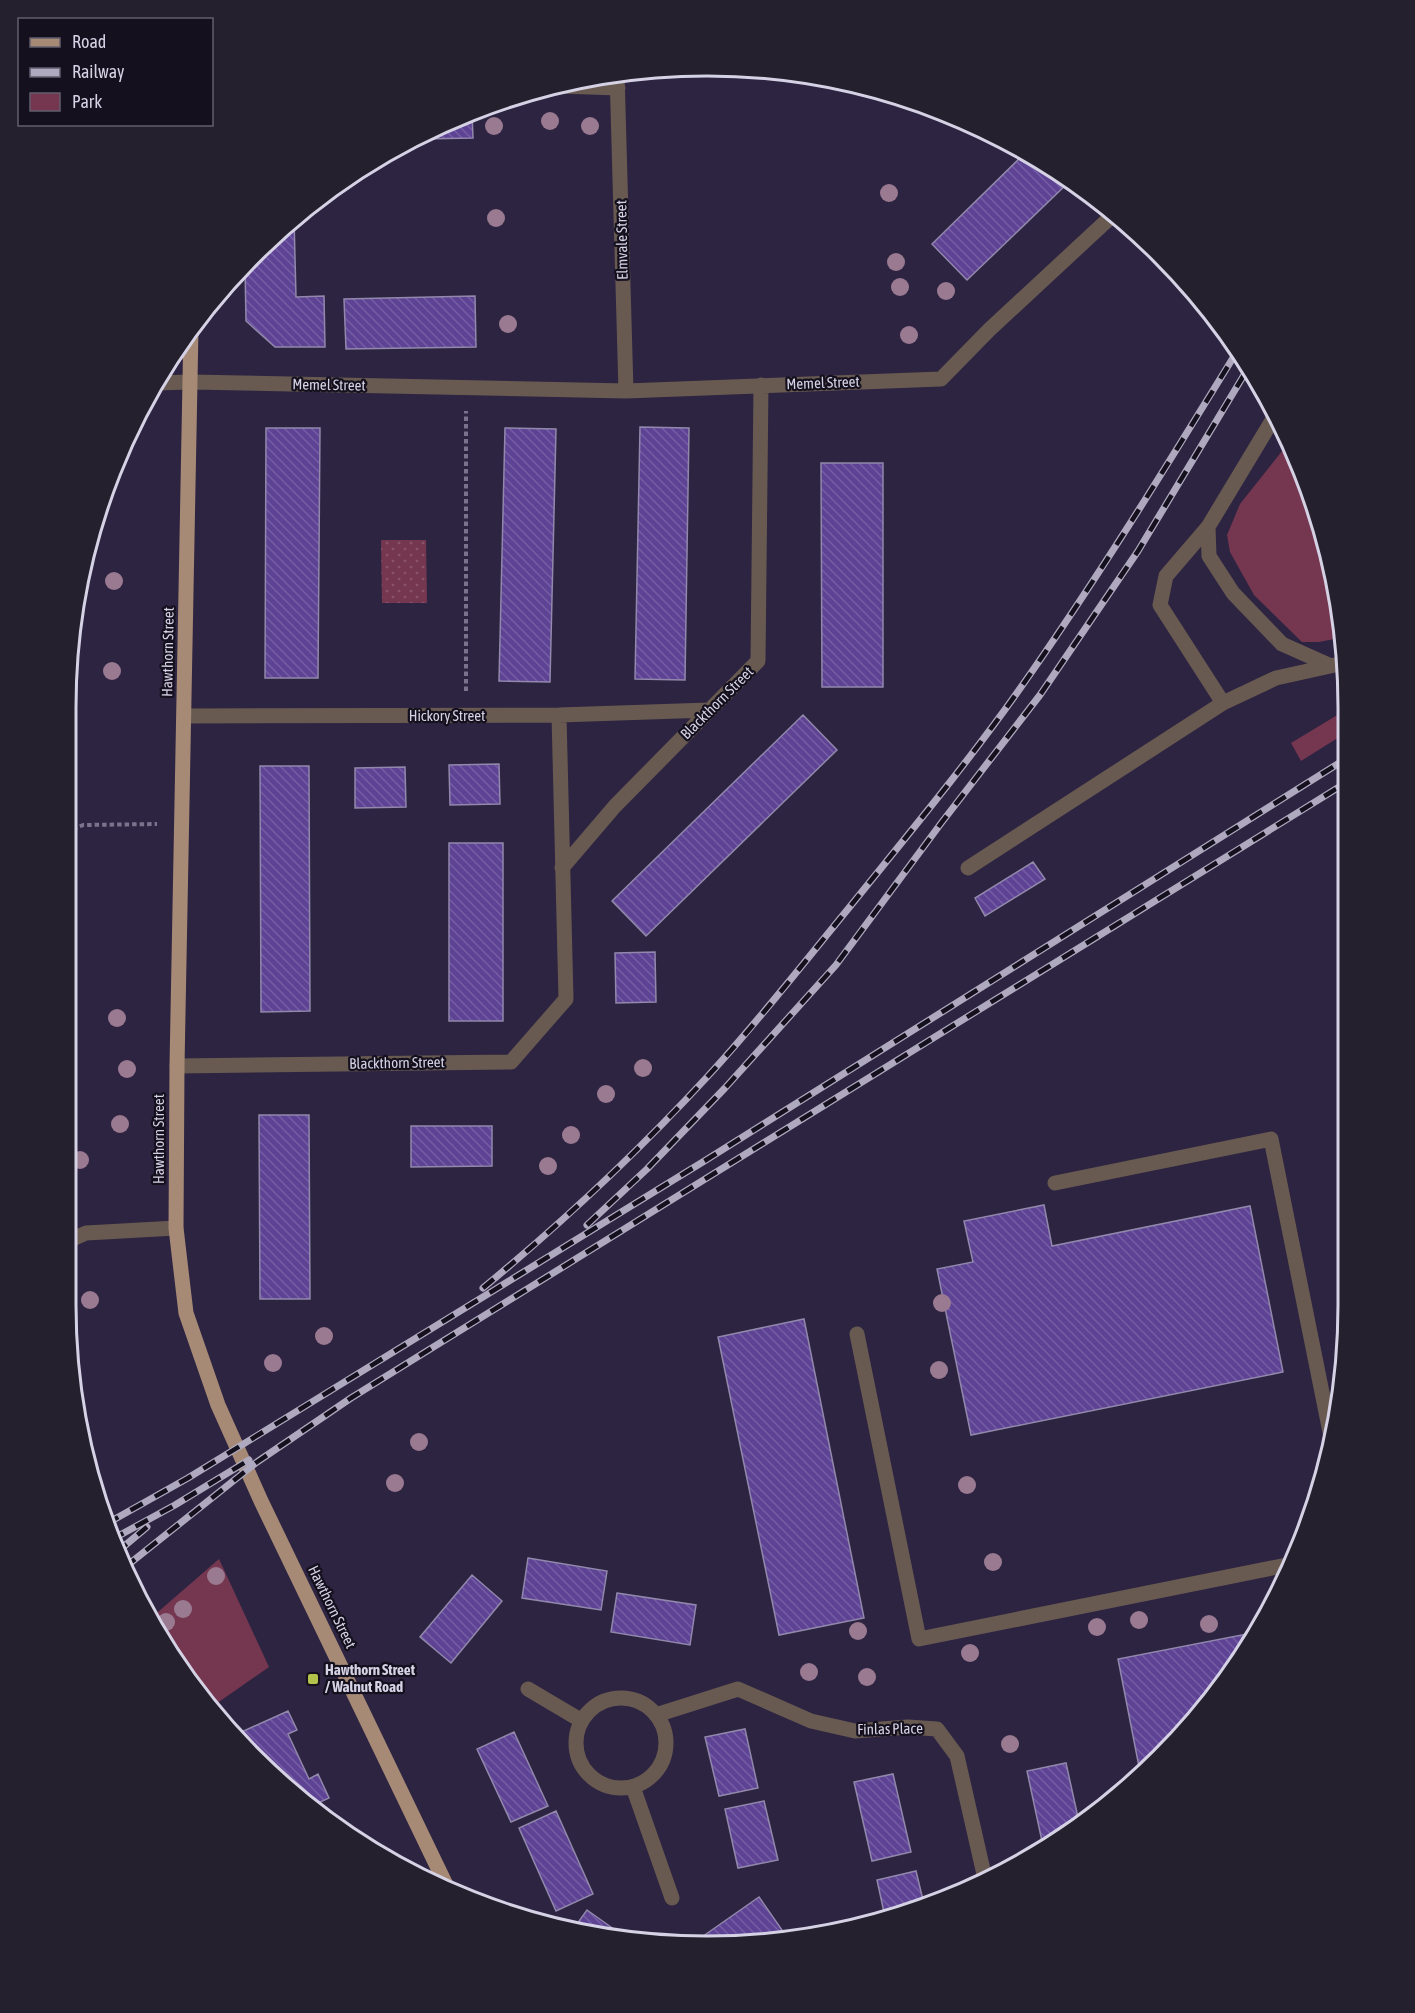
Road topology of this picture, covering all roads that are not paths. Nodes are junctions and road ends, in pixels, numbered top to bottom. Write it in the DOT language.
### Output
graph roads {
  1 [pos="618,83"];
  2 [pos="1108,220"];
  3 [pos="191,346"];
  4 [pos="191,382"];
  5 [pos="167,383"];
  6 [pos="761,385"];
  7 [pos="626,391"];
  8 [pos="1270,423"];
  9 [pos="1208,528"];
  10 [pos="1336,664"];
  11 [pos="1223,703"];
  12 [pos="709,710"];
  13 [pos="185,716"];
  14 [pos="560,716"];
  15 [pos="562,868"];
  16 [pos="969,868"];
  17 [pos="177,1065"];
  18 [pos="1055,1183"];
  19 [pos="177,1228"];
  20 [pos="76,1238"];
  21 [pos="857,1334"];
  22 [pos="1328,1420"];
  23 [pos="1281,1566"];
  24 [pos="528,1689"];
  25 [pos="656,1715"];
  26 [pos="582,1721"];
  27 [pos="633,1787"];
  28 [pos="984,1872"];
  29 [pos="442,1877"];
  30 [pos="672,1898"];
  1 -- 7 [label="street, Elmvale Street"];
  2 -- 6 [label="street, Memel Street"];
  3 -- 4 [label="main road, Hawthorn Street"];
  4 -- 5 [label="street, Memel Street"];
  4 -- 7 [label="street, Memel Street"];
  4 -- 13 [label="main road, Hawthorn Street"];
  6 -- 7 [label="street, Memel Street"];
  6 -- 12 [label="street, Blackthorn Street"];
  8 -- 9 [label="street"];
  9 -- 10 [label="street"];
  9 -- 11 [label="street"];
  10 -- 11 [label="street"];
  11 -- 16 [label="street"];
  12 -- 14 [label="street, Hickory Street"];
  12 -- 15 [label="street, Blackthorn Street"];
  13 -- 14 [label="street, Hickory Street"];
  13 -- 17 [label="main road, Hawthorn Street"];
  14 -- 15 [label="street, Blackthorn Street"];
  15 -- 17 [label="street, Blackthorn Street"];
  17 -- 19 [label="main road, Hawthorn Street"];
  18 -- 22 [label="street"];
  19 -- 20 [label="street"];
  19 -- 29 [label="main road, Hawthorn Street"];
  21 -- 23 [label="street"];
  24 -- 26 [label="street"];
  25 -- 26 [label="street"];
  25 -- 27 [label="street"];
  25 -- 28 [label="street, Finlas Place"];
  26 -- 27 [label="street"];
  27 -- 30 [label="street"];
}
